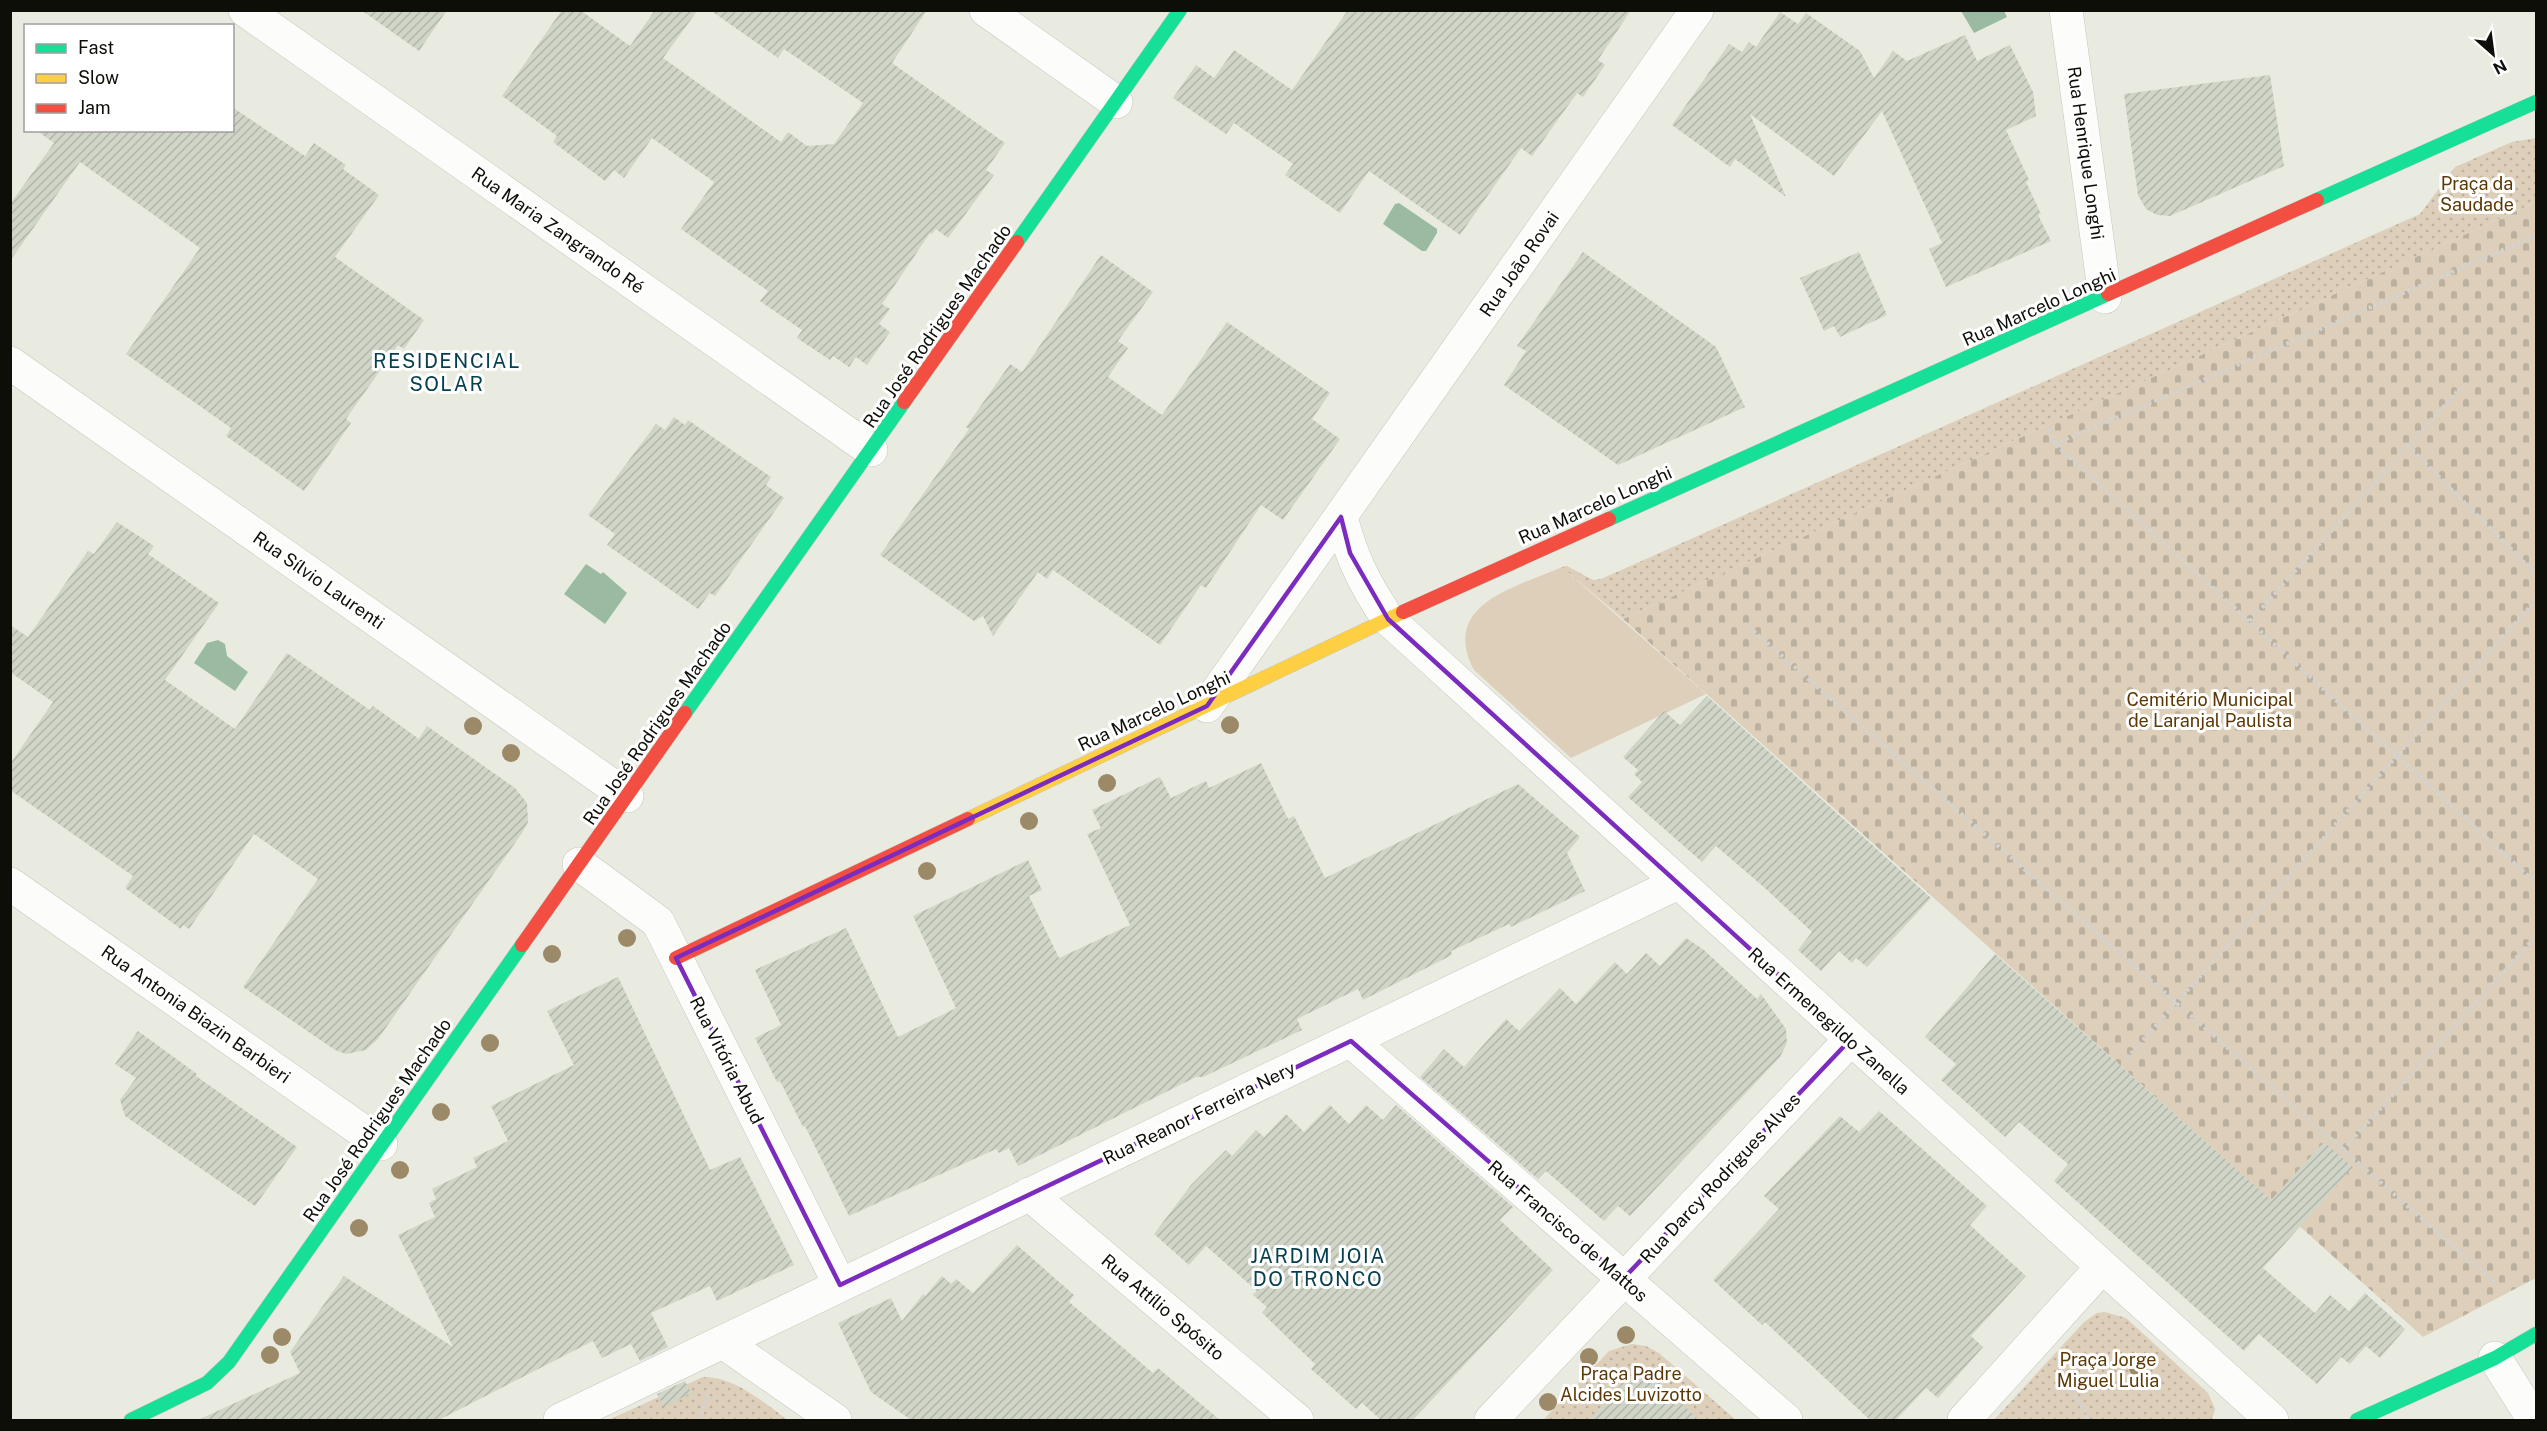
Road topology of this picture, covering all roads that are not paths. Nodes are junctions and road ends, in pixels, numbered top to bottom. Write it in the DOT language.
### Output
graph roads {
  1 [pos="245,10"];
  2 [pos="986,10"];
  3 [pos="1180,10"];
  4 [pos="1697,10"];
  5 [pos="2066,10"];
  6 [pos="1116,102"];
  7 [pos="2536,102"];
  8 [pos="2105,297"];
  9 [pos="10,363"];
  10 [pos="871,450"];
  11 [pos="1341,517"];
  12 [pos="1388,619"];
  13 [pos="1207,706"];
  14 [pos="627,796"];
  15 [pos="579,864"];
  16 [pos="10,884"];
  17 [pos="1676,884"];
  18 [pos="676,958"];
  19 [pos="1850,1040"];
  20 [pos="1351,1041"];
  21 [pos="381,1144"];
  22 [pos="1029,1194"];
  23 [pos="2102,1267"];
  24 [pos="1623,1279"];
  25 [pos="840,1285"];
  26 [pos="2536,1334"];
  27 [pos="723,1342"];
  28 [pos="2495,1358"];
  29 [pos="131,1420"];
  30 [pos="560,1420"];
  31 [pos="834,1420"];
  32 [pos="1297,1420"];
  33 [pos="1491,1420"];
  34 [pos="1786,1420"];
  35 [pos="1964,1420"];
  36 [pos="2272,1420"];
  37 [pos="2357,1420"];
  38 [pos="2534,1420"];
  1 -- 10 [label="street, Rua Maria Zangrando Ré"];
  2 -- 6 [label="street"];
  3 -- 6 [label="street, Rua José Rodrigues Machado"];
  4 -- 11 [label="street, Rua João Rovai"];
  5 -- 8 [label="street, Rua Henrique Longhi"];
  6 -- 10 [label="street, Rua José Rodrigues Machado"];
  7 -- 8 [label="street, Rua Marcelo Longhi"];
  8 -- 12 [label="street, Rua Marcelo Longhi"];
  9 -- 14 [label="street, Rua Sílvio Laurenti"];
  10 -- 14 [label="street, Rua José Rodrigues Machado"];
  11 -- 12 [label="street"];
  11 -- 13 [label="street, Rua João Rovai"];
  12 -- 13 [label="street, Rua Marcelo Longhi"];
  12 -- 17 [label="street, Rua Ermenegildo Zanella"];
  13 -- 18 [label="street, Rua Marcelo Longhi"];
  14 -- 15 [label="street, Rua José Rodrigues Machado"];
  15 -- 18 [label="street, Rua Vitória Abud"];
  15 -- 21 [label="street, Rua José Rodrigues Machado"];
  16 -- 21 [label="street, Rua Antonia Biazin Barbieri"];
  17 -- 19 [label="street, Rua Ermenegildo Zanella"];
  17 -- 20 [label="street, Rua Reanor Ferreira Nery"];
  18 -- 25 [label="street, Rua Vitória Abud"];
  19 -- 23 [label="street, Rua Ermenegildo Zanella"];
  19 -- 24 [label="street, Rua Darcy Rodrigues Alves"];
  20 -- 22 [label="street, Rua Reanor Ferreira Nery"];
  20 -- 24 [label="street, Rua Francisco de Mattos"];
  21 -- 29 [label="street, Rua José Rodrigues Machado"];
  22 -- 25 [label="street, Rua Reanor Ferreira Nery"];
  22 -- 32 [label="street, Rua Attílio Spósito"];
  23 -- 35 [label="street"];
  23 -- 36 [label="street, Rua Ermenegildo Zanella"];
  24 -- 33 [label="street, Rua Darcy Rodrigues Alves"];
  24 -- 34 [label="street, Rua Francisco de Mattos"];
  25 -- 27 [label="street, Rua Reanor Ferreira Nery"];
  26 -- 28 [label="street"];
  27 -- 30 [label="street, Rua Reanor Ferreira Nery"];
  27 -- 31 [label="street"];
  28 -- 37 [label="street"];
  28 -- 38 [label="street"];
}
